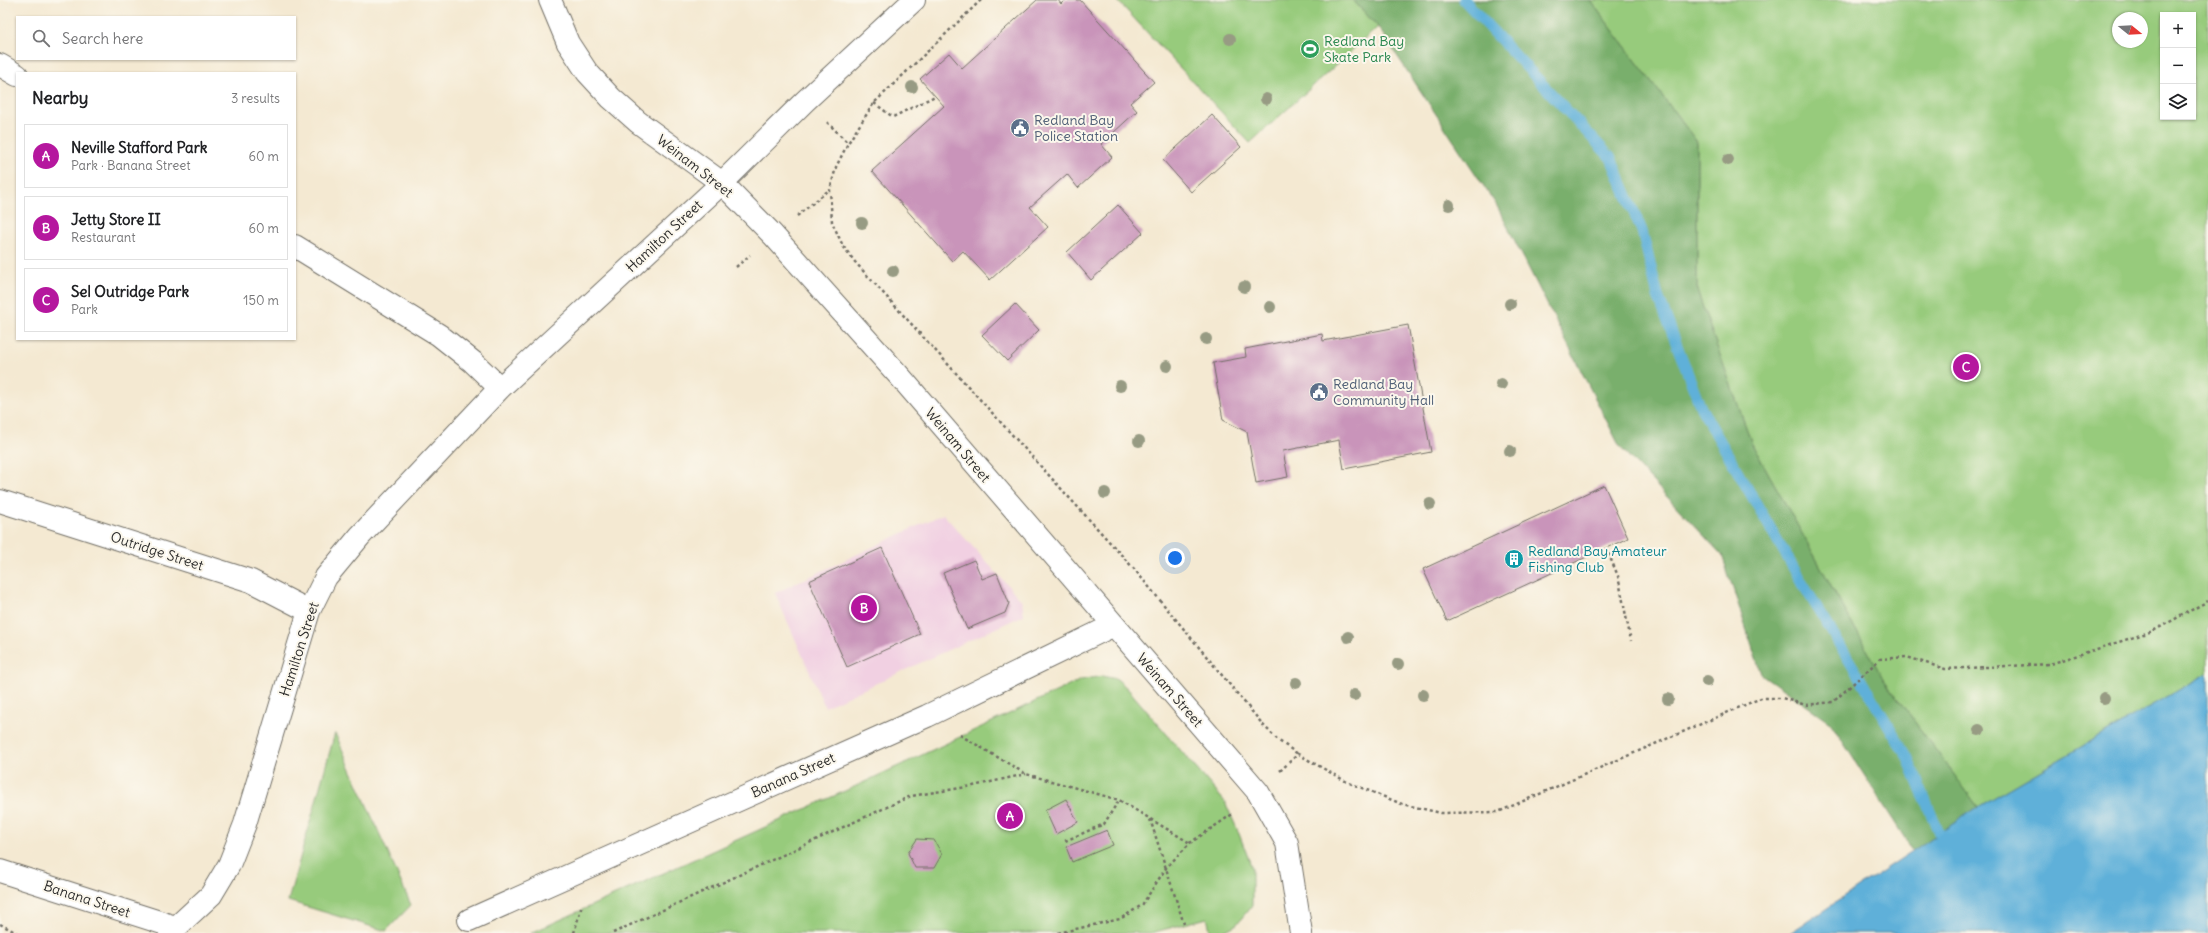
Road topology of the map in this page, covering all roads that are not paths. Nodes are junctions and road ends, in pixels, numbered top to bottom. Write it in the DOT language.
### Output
graph roads {
  1 [pos="550,0"];
  2 [pos="914,0"];
  3 [pos="0,65"];
  4 [pos="16,74"];
  5 [pos="722,183"];
  6 [pos="296,247"];
  7 [pos="500,388"];
  8 [pos="0,501"];
  9 [pos="309,611"];
  10 [pos="1114,625"];
  11 [pos="0,871"];
  12 [pos="469,920"];
  13 [pos="173,930"];
  14 [pos="1301,933"];
  1 -- 5 [label="street, Weinam Street"];
  2 -- 5 [label="street, Hamilton Street"];
  3 -- 4 [label="street"];
  5 -- 7 [label="street, Hamilton Street"];
  5 -- 10 [label="street, Weinam Street"];
  6 -- 7 [label="street"];
  7 -- 9 [label="street, Hamilton Street"];
  8 -- 9 [label="street, Outridge Street"];
  9 -- 13 [label="street, Hamilton Street"];
  10 -- 12 [label="street, Banana Street"];
  10 -- 14 [label="street, Weinam Street"];
  11 -- 13 [label="street, Banana Street"];
}
